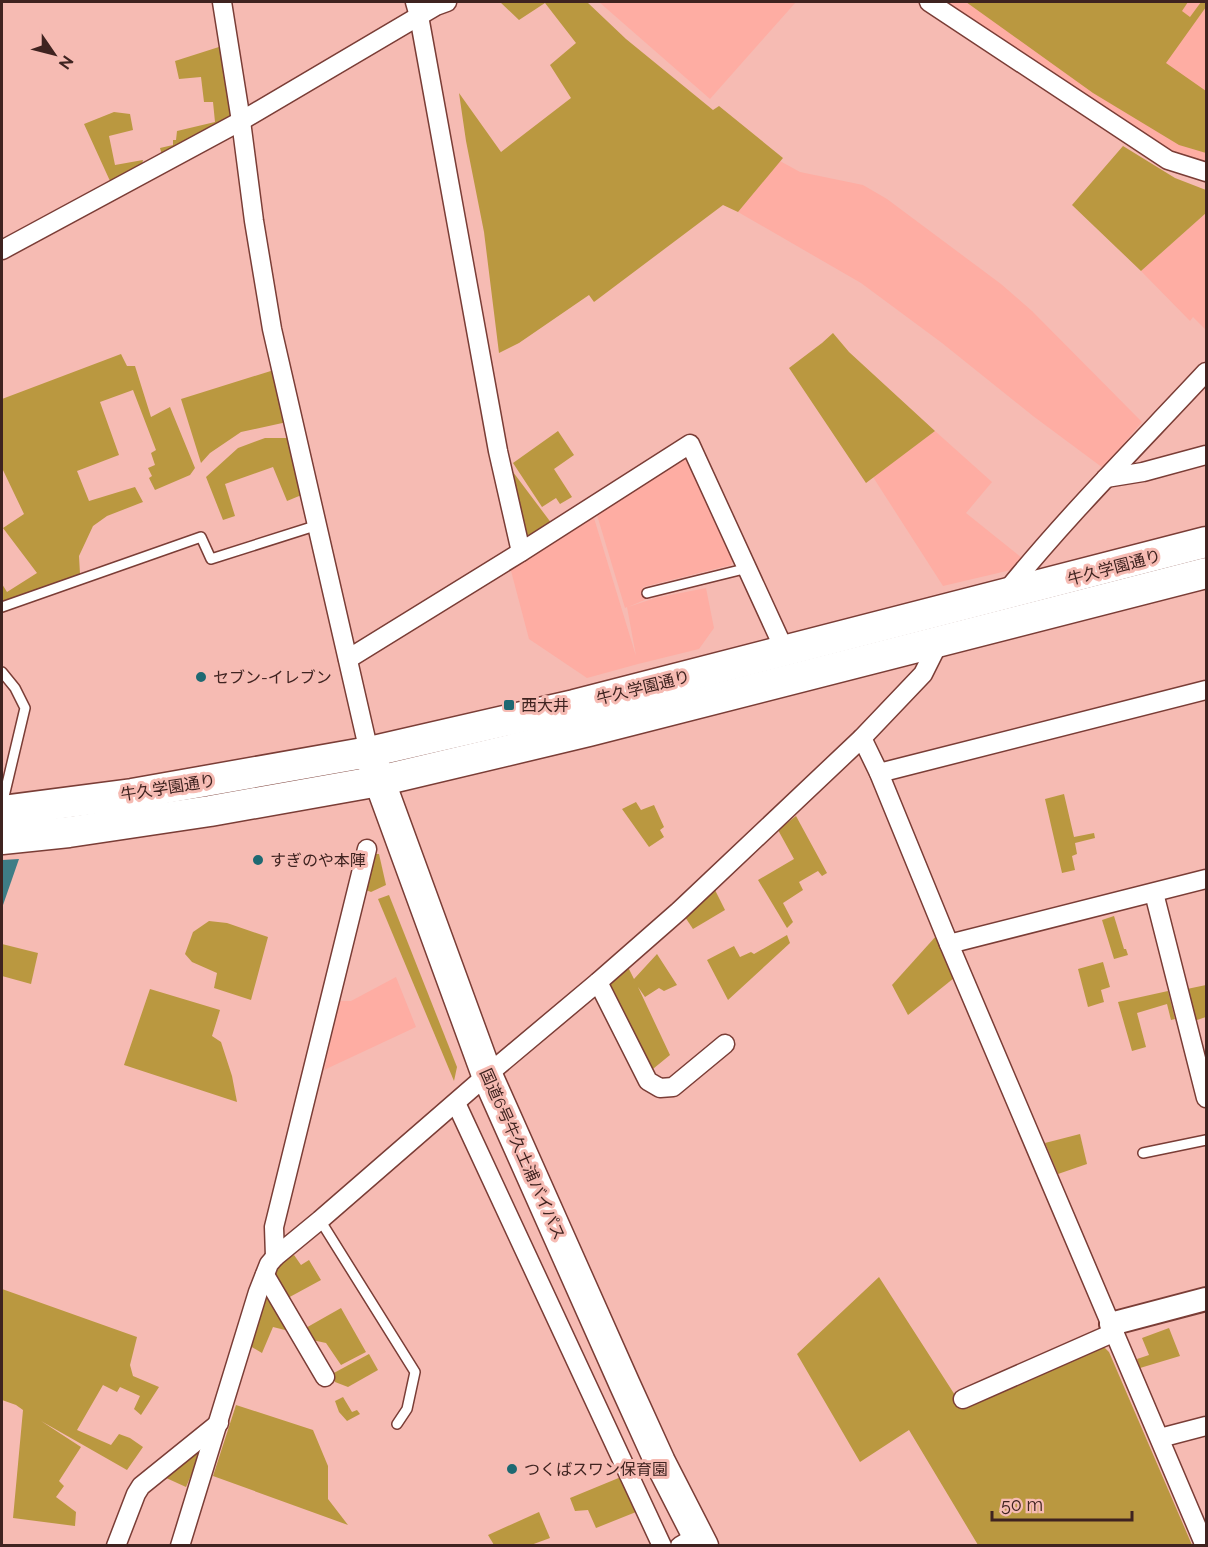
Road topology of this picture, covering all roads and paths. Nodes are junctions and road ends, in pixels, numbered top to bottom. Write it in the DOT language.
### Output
graph roads {
  1 [pos="222,2"];
  2 [pos="447,2"];
  3 [pos="929,2"];
  4 [pos="417,9"];
  5 [pos="241,121"];
  6 [pos="1206,172"];
  7 [pos="2,250"];
  8 [pos="1206,372"];
  9 [pos="1206,455"];
  10 [pos="1106,478"];
  11 [pos="318,525"];
  12 [pos="1206,542"];
  13 [pos="521,552"];
  14 [pos="748,568"];
  15 [pos="1206,573"];
  16 [pos="647,593"];
  17 [pos="1003,595"];
  18 [pos="2,607"];
  19 [pos="939,642"];
  20 [pos="785,651"];
  21 [pos="348,658"];
  22 [pos="2,672"];
  23 [pos="1206,690"];
  24 [pos="862,738"];
  25 [pos="369,752"];
  26 [pos="879,773"];
  27 [pos="379,781"];
  28 [pos="2,811"];
  29 [pos="2,839"];
  30 [pos="368,849"];
  31 [pos="1206,879"];
  32 [pos="1154,893"];
  33 [pos="949,944"];
  34 [pos="598,982"];
  35 [pos="725,1044"];
  36 [pos="1203,1069"];
  37 [pos="487,1075"];
  38 [pos="1206,1098"];
  39 [pos="456,1103"];
  40 [pos="1206,1140"];
  41 [pos="1143,1153"];
  42 [pos="321,1220"];
  43 [pos="275,1257"];
  44 [pos="265,1275"];
  45 [pos="1206,1299"];
  46 [pos="1113,1328"];
  47 [pos="325,1377"];
  48 [pos="963,1399"];
  49 [pos="219,1423"];
  50 [pos="397,1424"];
  51 [pos="1206,1426"];
  52 [pos="1160,1438"];
  53 [pos="693,1542"];
  54 [pos="116,1545"];
  55 [pos="180,1545"];
  56 [pos="662,1545"];
  57 [pos="1205,1545"];
  1 -- 5 [label="street"];
  2 -- 4 [label="street"];
  3 -- 6 [label="street"];
  4 -- 5 [label="street"];
  4 -- 13 [label="street"];
  5 -- 7 [label="street"];
  5 -- 11 [label="street"];
  8 -- 10 [label="street"];
  9 -- 10 [label="street"];
  10 -- 17 [label="street"];
  11 -- 18 [label="lane"];
  11 -- 21 [label="street"];
  12 -- 17 [label="highway, 牛久学園通り"];
  13 -- 14 [label="street"];
  13 -- 21 [label="street"];
  14 -- 16 [label="lane"];
  14 -- 20 [label="street"];
  15 -- 19 [label="highway, 牛久学園通り"];
  17 -- 20 [label="highway, 牛久学園通り"];
  19 -- 24 [label="street"];
  19 -- 27 [label="highway, 牛久学園通り"];
  20 -- 25 [label="highway, 牛久学園通り"];
  21 -- 25 [label="street"];
  22 -- 28 [label="lane"];
  23 -- 26 [label="street"];
  24 -- 26 [label="street"];
  24 -- 34 [label="street"];
  25 -- 27 [label="highway, 国道6号牛久土浦バイパス"];
  25 -- 28 [label="highway, 牛久学園通り"];
  26 -- 33 [label="street"];
  27 -- 29 [label="highway, 牛久学園通り"];
  27 -- 37 [label="highway, 国道6号牛久土浦バイパス"];
  30 -- 43 [label="street"];
  31 -- 32 [label="street"];
  32 -- 33 [label="street"];
  32 -- 36 [label="street"];
  33 -- 46 [label="street"];
  34 -- 35 [label="street"];
  34 -- 37 [label="street"];
  36 -- 38 [label="street"];
  37 -- 39 [label="street"];
  37 -- 53 [label="highway, 国道6号牛久土浦バイパス"];
  39 -- 42 [label="street"];
  39 -- 56 [label="street"];
  40 -- 41 [label="lane"];
  42 -- 43 [label="street"];
  42 -- 50 [label="lane"];
  43 -- 44 [label="street"];
  44 -- 47 [label="street"];
  44 -- 49 [label="street"];
  45 -- 46 [label="street"];
  46 -- 48 [label="street"];
  46 -- 52 [label="street"];
  49 -- 54 [label="street"];
  49 -- 55 [label="street"];
  51 -- 52 [label="street"];
  52 -- 57 [label="street"];
}
